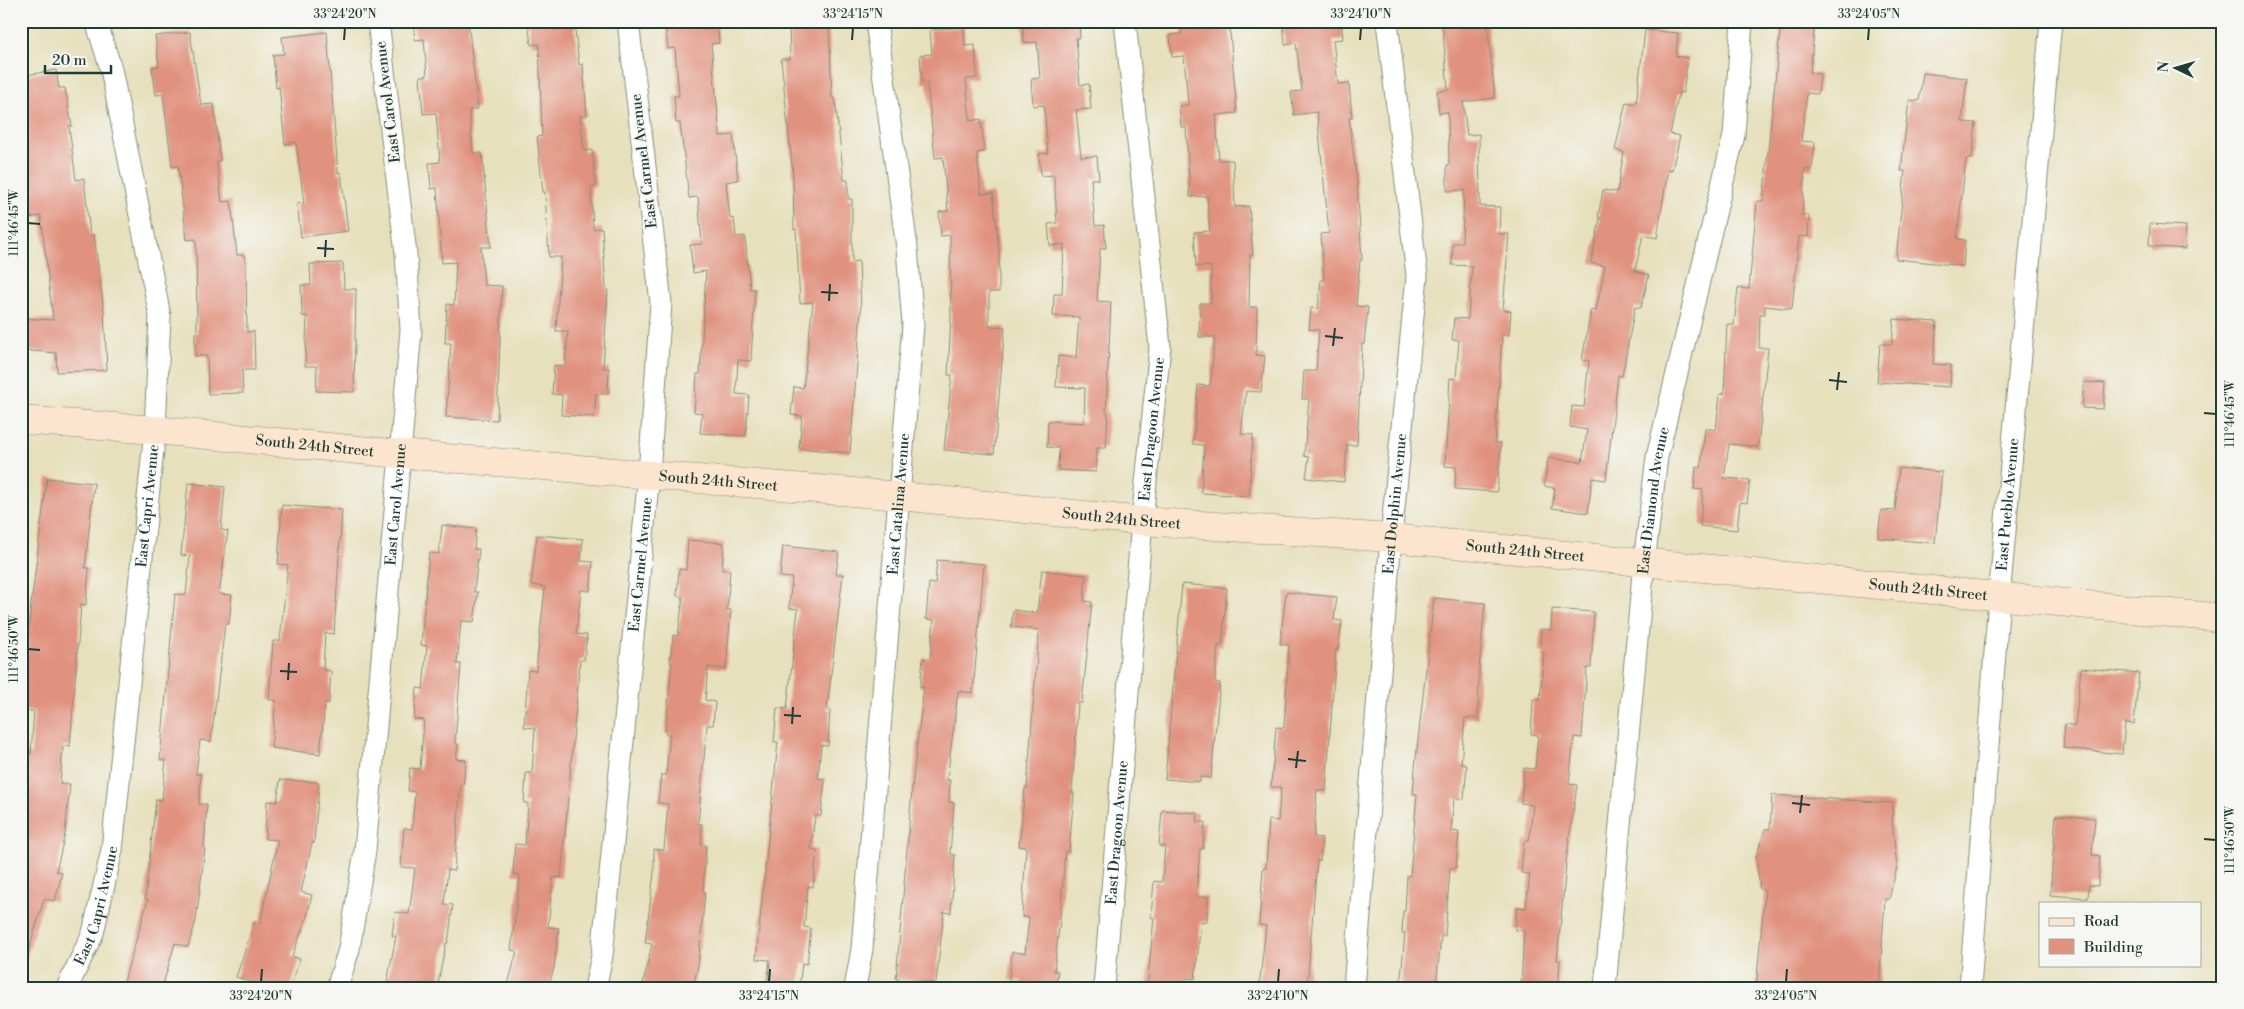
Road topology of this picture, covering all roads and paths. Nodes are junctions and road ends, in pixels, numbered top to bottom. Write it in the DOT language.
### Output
graph roads {
  1 [pos="96,21"];
  2 [pos="378,21"];
  3 [pos="628,21"];
  4 [pos="876,21"];
  5 [pos="1125,21"];
  6 [pos="1387,21"];
  7 [pos="1742,21"];
  8 [pos="2051,21"];
  9 [pos="21,420"];
  10 [pos="155,430"];
  11 [pos="400,454"];
  12 [pos="649,474"];
  13 [pos="900,496"];
  14 [pos="1142,521"];
  15 [pos="1391,538"];
  16 [pos="1644,563"];
  17 [pos="2000,598"];
  18 [pos="2223,618"];
  19 [pos="67,988"];
  20 [pos="337,988"];
  21 [pos="595,988"];
  22 [pos="854,988"];
  23 [pos="1104,988"];
  24 [pos="1354,988"];
  25 [pos="1606,988"];
  26 [pos="1970,988"];
  1 -- 10 [label="street, East Capri Avenue"];
  2 -- 11 [label="street, East Carol Avenue"];
  3 -- 12 [label="street, East Carmel Avenue"];
  4 -- 13 [label="street, East Catalina Avenue"];
  5 -- 14 [label="street, East Dragoon Avenue"];
  6 -- 15 [label="street, East Dolphin Avenue"];
  7 -- 16 [label="street, East Diamond Avenue"];
  8 -- 17 [label="street, East Pueblo Avenue"];
  9 -- 10 [label="street, South 24th Street"];
  10 -- 11 [label="street, South 24th Street"];
  10 -- 19 [label="street, East Capri Avenue"];
  11 -- 12 [label="street, South 24th Street"];
  11 -- 20 [label="street, East Carol Avenue"];
  12 -- 13 [label="street, South 24th Street"];
  12 -- 21 [label="street, East Carmel Avenue"];
  13 -- 14 [label="street, South 24th Street"];
  13 -- 22 [label="street, East Catalina Avenue"];
  14 -- 15 [label="street, South 24th Street"];
  14 -- 23 [label="street, East Dragoon Avenue"];
  15 -- 16 [label="street, South 24th Street"];
  15 -- 24 [label="street, East Dolphin Avenue"];
  16 -- 17 [label="street, South 24th Street"];
  16 -- 25 [label="street, East Diamond Avenue"];
  17 -- 18 [label="street, South 24th Street"];
  17 -- 26 [label="street, East Pueblo Avenue"];
}
